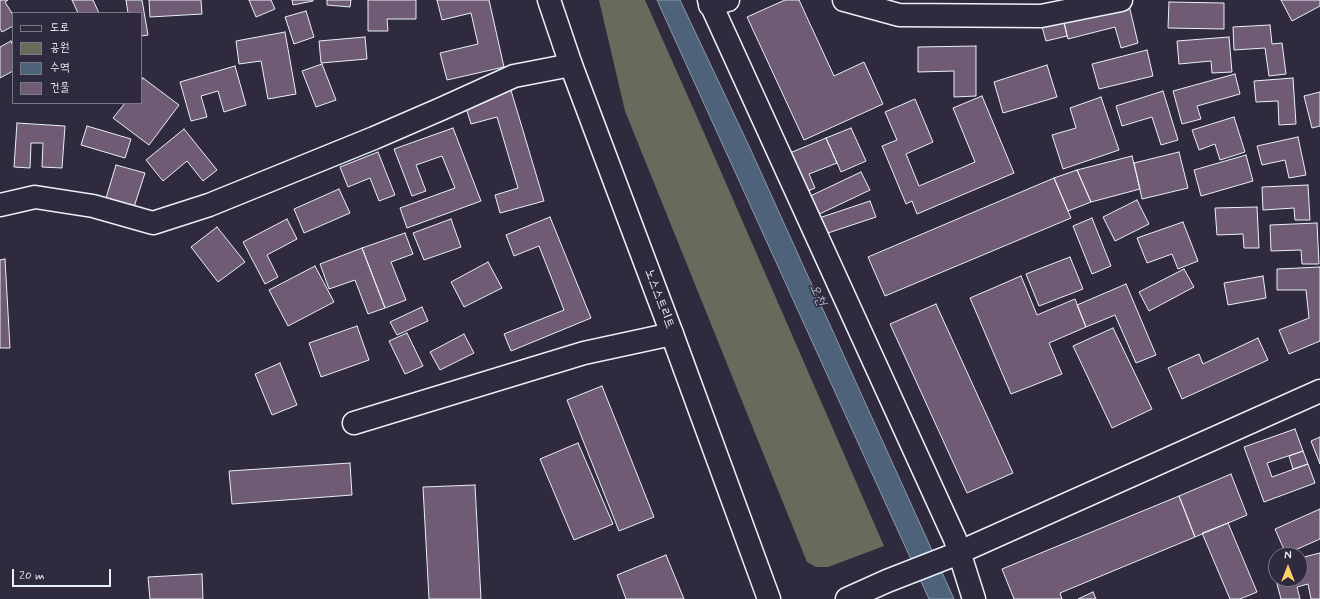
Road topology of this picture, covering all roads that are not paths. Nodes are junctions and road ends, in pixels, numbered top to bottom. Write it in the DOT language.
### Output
graph roads {
  1 [pos="549,0"];
  2 [pos="844,0"];
  3 [pos="1121,0"];
  4 [pos="716,2"];
  5 [pos="570,65"];
  6 [pos="0,205"];
  7 [pos="672,334"];
  8 [pos="1320,392"];
  9 [pos="354,423"];
  10 [pos="955,554"];
  11 [pos="769,599"];
  12 [pos="847,599"];
  13 [pos="974,599"];
  1 -- 5 [label="street, 노스스트리트"];
  2 -- 3 [label="street"];
  4 -- 10 [label="street"];
  5 -- 6 [label="street"];
  5 -- 7 [label="street, 노스스트리트"];
  7 -- 9 [label="street"];
  7 -- 11 [label="street, 노스스트리트"];
  8 -- 10 [label="street"];
  10 -- 12 [label="street"];
  10 -- 13 [label="street"];
}
